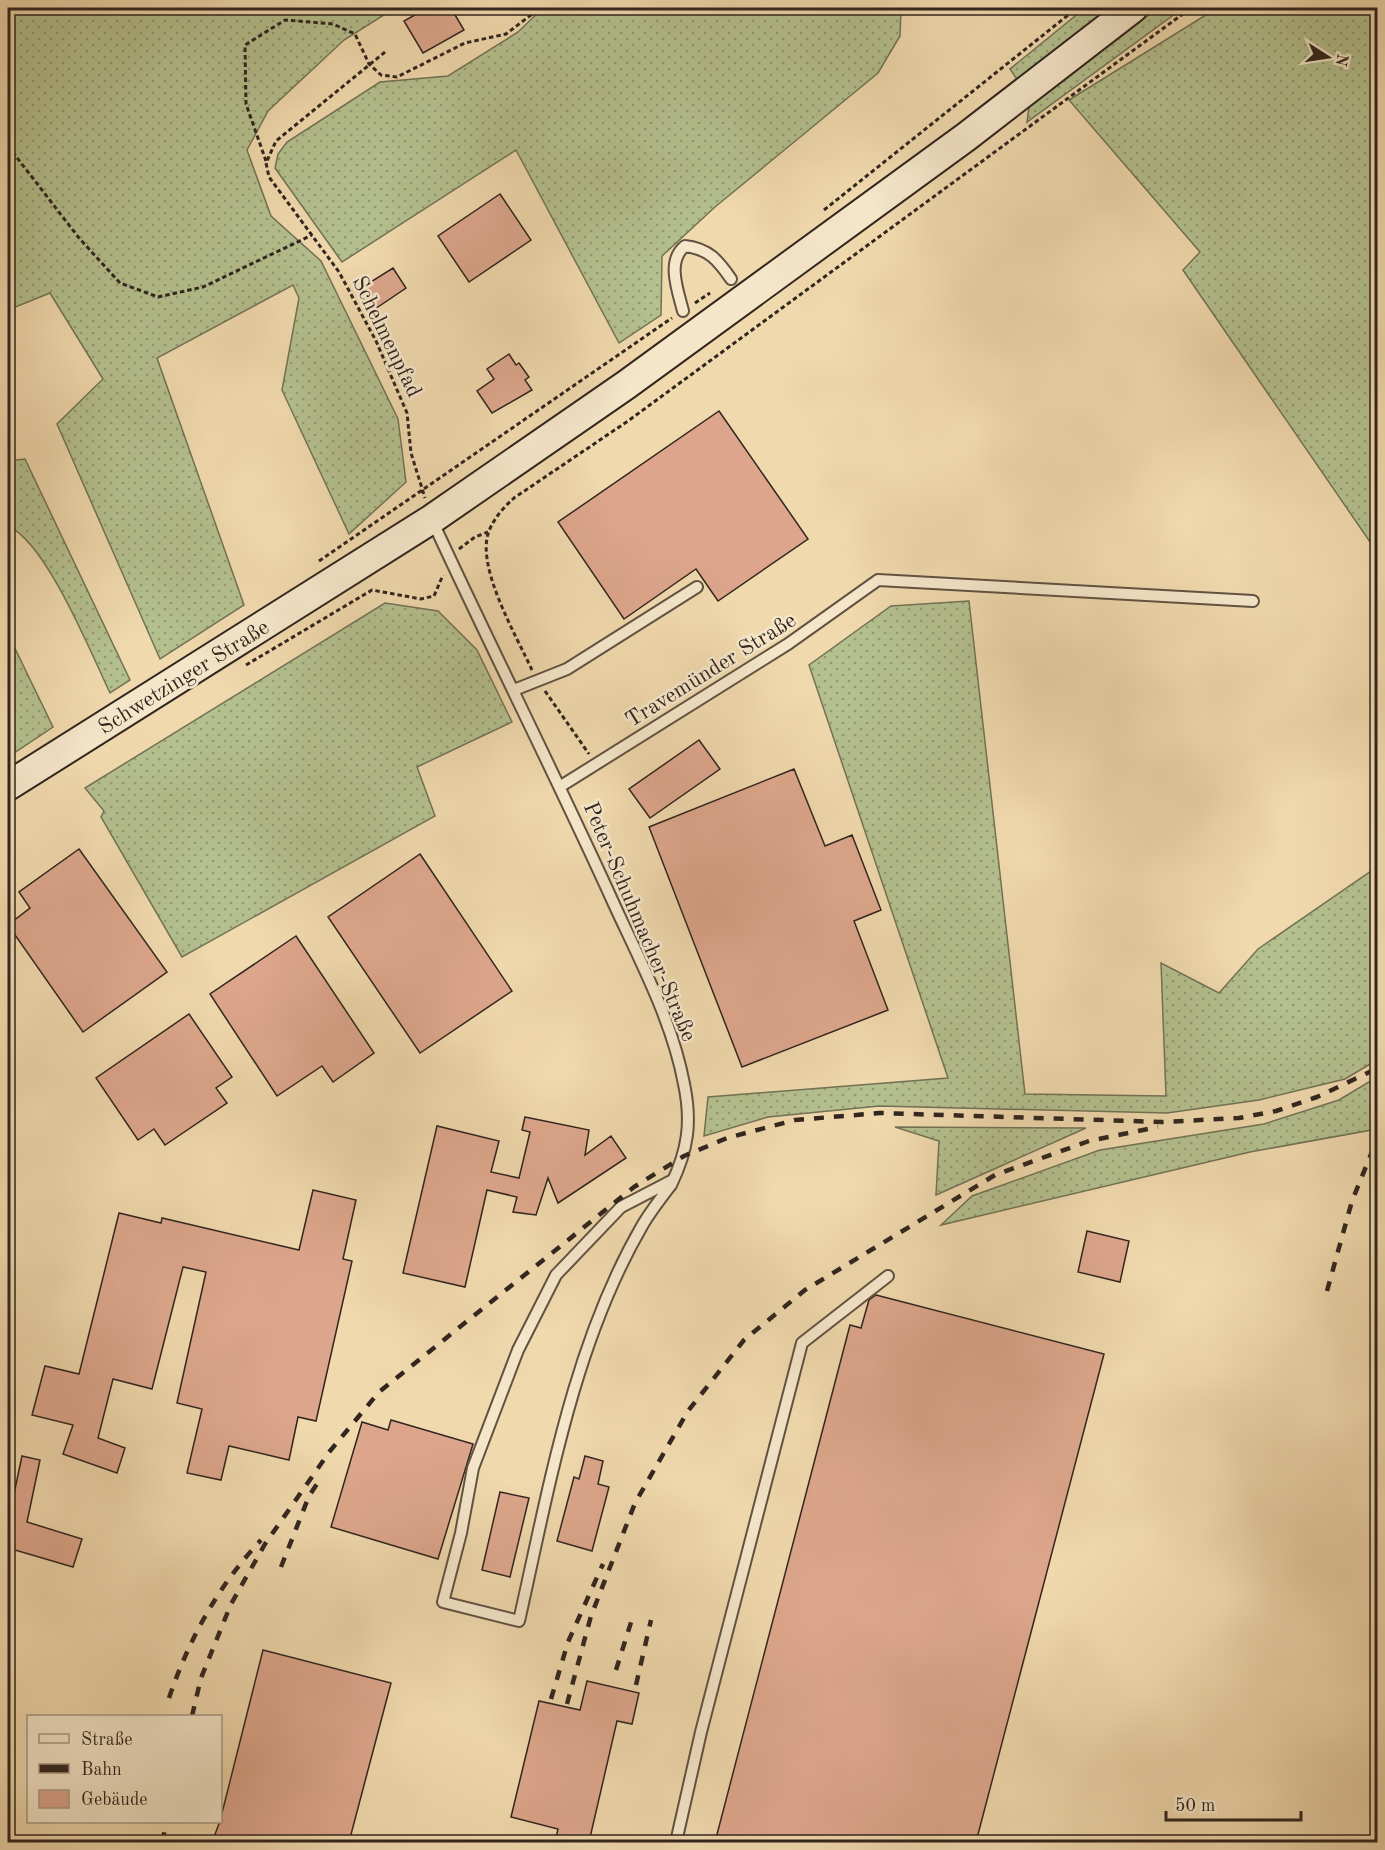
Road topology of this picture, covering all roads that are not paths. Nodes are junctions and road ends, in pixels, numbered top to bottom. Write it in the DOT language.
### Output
graph roads {
  1 [pos="1133,8"];
  2 [pos="731,279"];
  3 [pos="683,311"];
  4 [pos="432,519"];
  5 [pos="697,587"];
  6 [pos="1253,601"];
  7 [pos="514,690"];
  8 [pos="561,786"];
  9 [pos="13,796"];
  10 [pos="673,1180"];
  11 [pos="888,1276"];
  12 [pos="676,1842"];
  1 -- 4 [label="main road, Schwetzinger Straße"];
  2 -- 3 [label="lane"];
  4 -- 7 [label="lane, Peter-Schuhmacher-Straße"];
  4 -- 9 [label="main road, Schwetzinger Straße"];
  5 -- 7 [label="lane"];
  6 -- 8 [label="lane, Travemünder Straße"];
  7 -- 8 [label="lane, Peter-Schuhmacher-Straße"];
  8 -- 10 [label="lane, Peter-Schuhmacher-Straße"];
  10 -- 10 [label="lane, Peter-Schuhmacher-Straße"];
  11 -- 12 [label="lane"];
}
